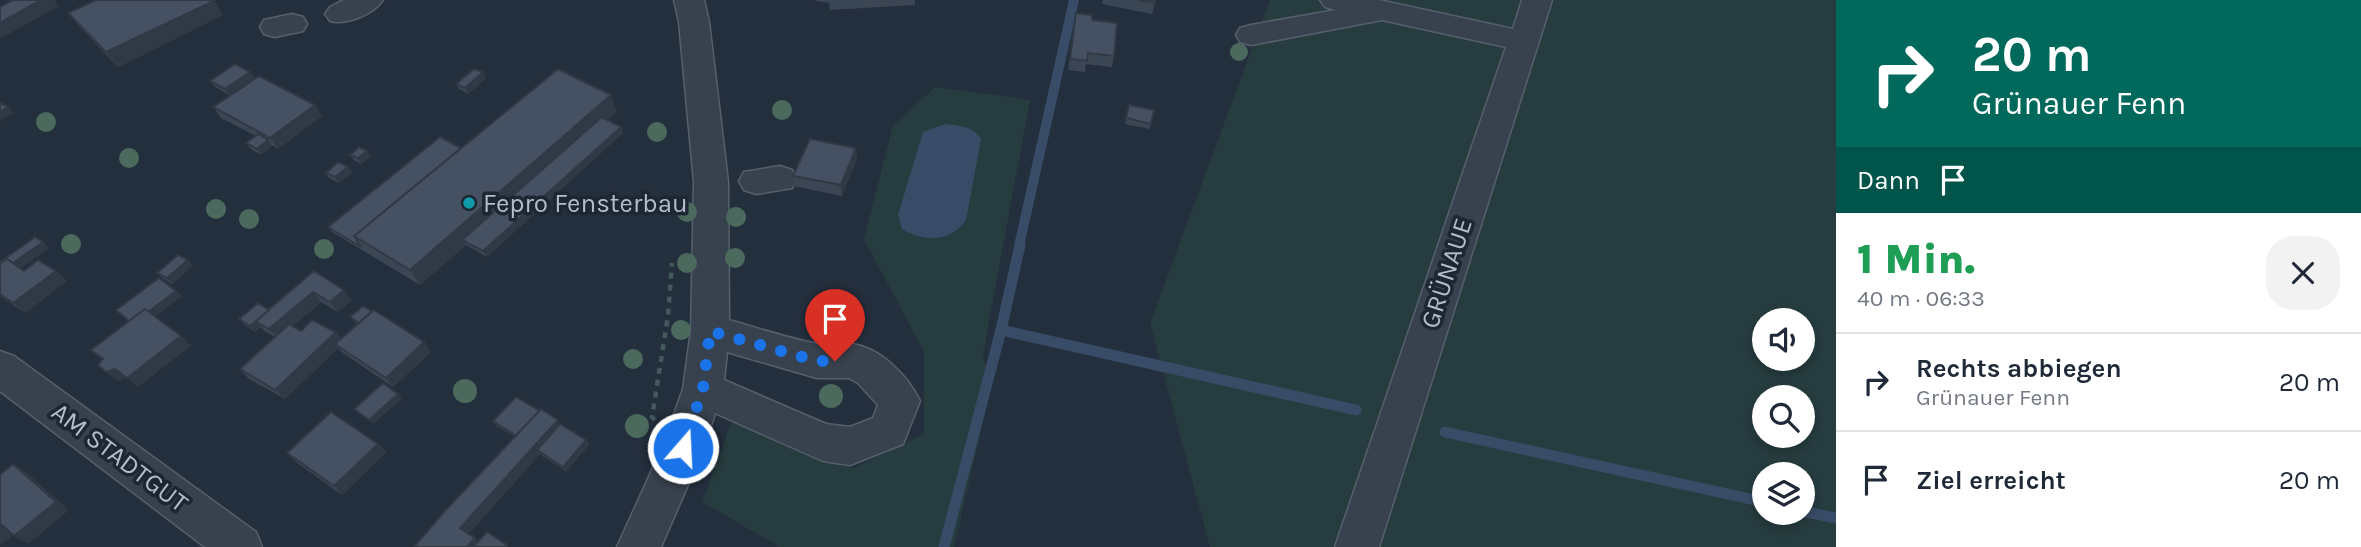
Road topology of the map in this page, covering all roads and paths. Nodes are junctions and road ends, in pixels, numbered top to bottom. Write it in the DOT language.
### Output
graph roads {
  1 [pos="368,0"];
  2 [pos="690,0"];
  3 [pos="1335,0"];
  4 [pos="1537,0"];
  5 [pos="1383,11"];
  6 [pos="340,13"];
  7 [pos="1251,35"];
  8 [pos="1524,41"];
  9 [pos="672,262"];
  10 [pos="710,331"];
  11 [pos="0,368"];
  12 [pos="703,389"];
  13 [pos="683,448"];
  14 [pos="240,547"];
  15 [pos="639,547"];
  16 [pos="1357,547"];
  1 -- 6 [label="street"];
  2 -- 10 [label="street"];
  3 -- 5 [label="street"];
  4 -- 8 [label="street, GRÜNAUE"];
  5 -- 7 [label="street"];
  5 -- 8 [label="street"];
  8 -- 16 [label="street, GRÜNAUE"];
  9 -- 13 [label="path"];
  10 -- 12 [label="street"];
  10 -- 12 [label="street"];
  11 -- 14 [label="street, AM STADTGUT"];
  12 -- 13 [label="street"];
  13 -- 15 [label="street"];
}
